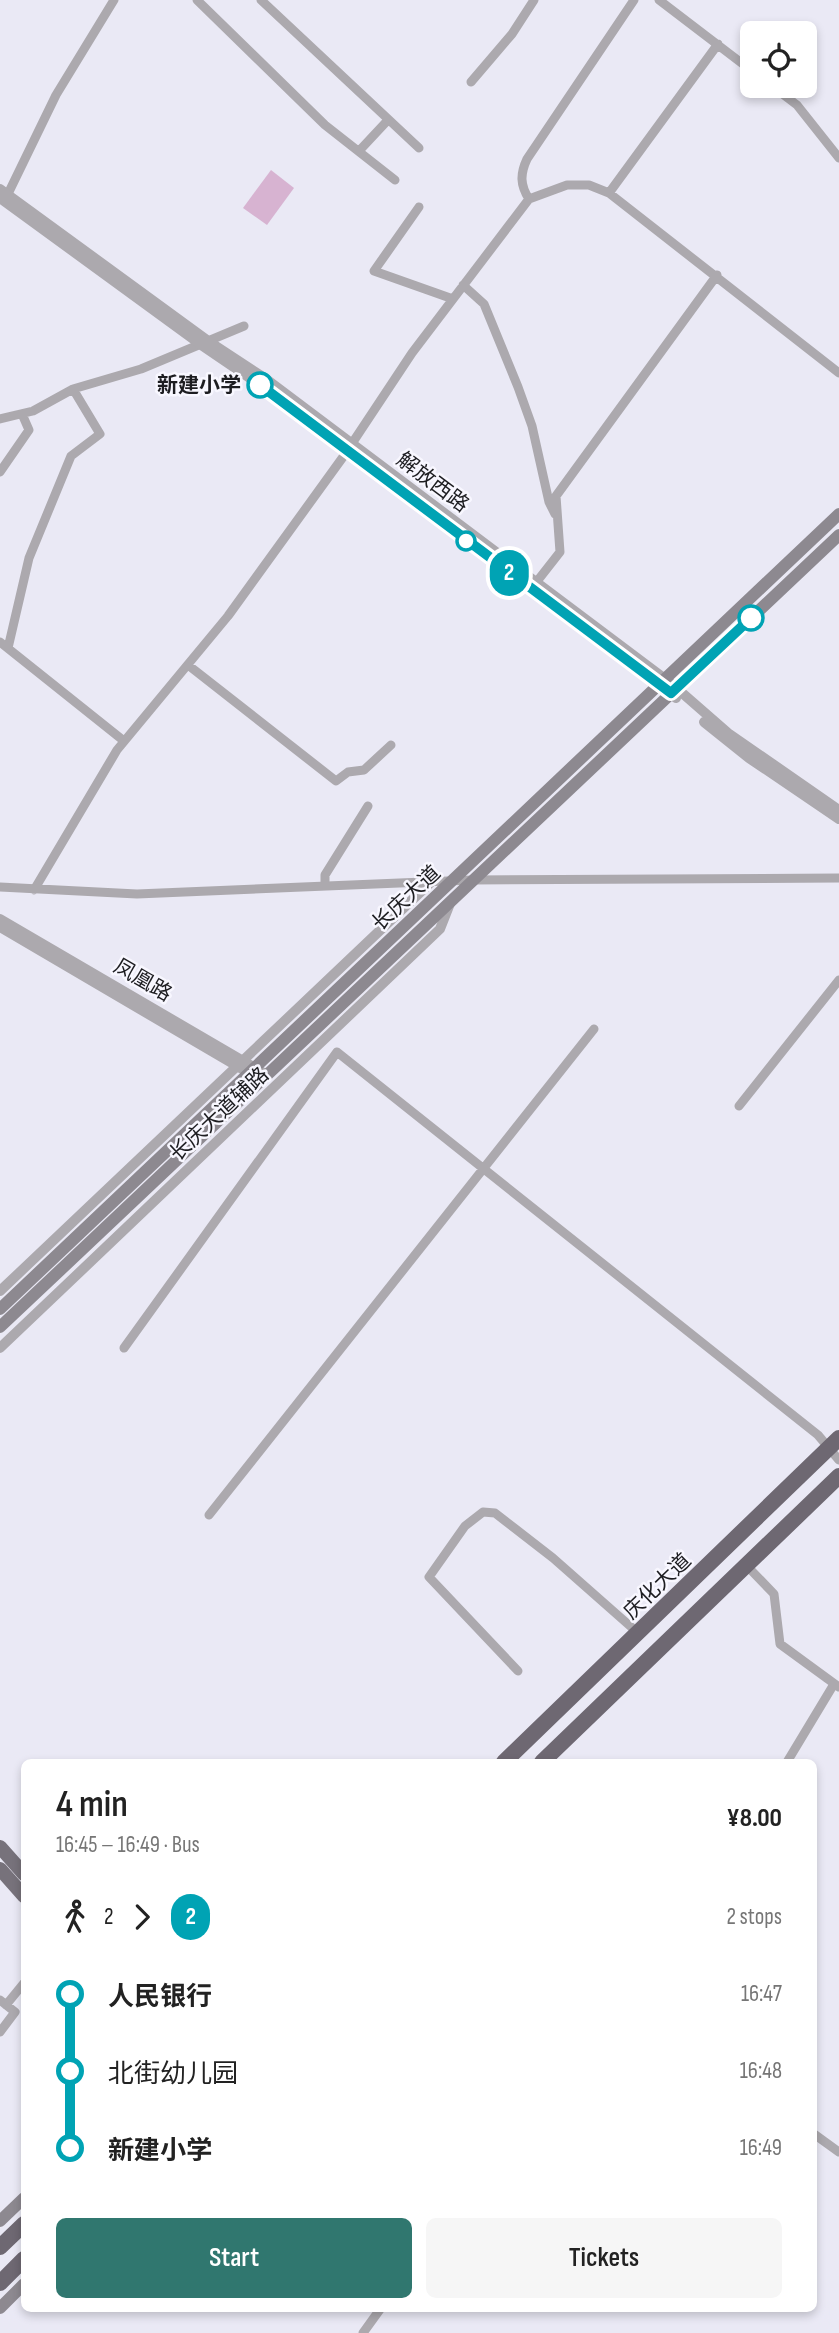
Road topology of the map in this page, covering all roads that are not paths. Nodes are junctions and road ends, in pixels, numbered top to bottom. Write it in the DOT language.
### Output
graph roads {
  1 [pos="114,0"];
  2 [pos="197,0"];
  3 [pos="261,0"];
  4 [pos="534,0"];
  5 [pos="634,0"];
  6 [pos="659,0"];
  7 [pos="718,44"];
  8 [pos="740,61"];
  9 [pos="471,82"];
  10 [pos="787,98"];
  11 [pos="388,120"];
  12 [pos="419,148"];
  13 [pos="359,151"];
  14 [pos="839,158"];
  15 [pos="395,180"];
  16 [pos="608,193"];
  17 [pos="3,196"];
  18 [pos="528,199"];
  19 [pos="419,207"];
  20 [pos="717,275"];
  21 [pos="463,285"];
  22 [pos="453,299"];
  23 [pos="244,326"];
  24 [pos="204,343"];
  25 [pos="839,373"];
  26 [pos="73,389"];
  27 [pos="22,414"];
  28 [pos="0,419"];
  29 [pos="349,447"];
  30 [pos="0,472"];
  31 [pos="839,514"];
  32 [pos="558,522"];
  33 [pos="839,535"];
  34 [pos="533,587"];
  35 [pos="4,645"];
  36 [pos="188,665"];
  37 [pos="662,682"];
  38 [pos="673,691"];
  39 [pos="124,741"];
  40 [pos="391,745"];
  41 [pos="369,806"];
  42 [pos="839,810"];
  43 [pos="839,820"];
  44 [pos="839,878"];
  45 [pos="472,880"];
  46 [pos="452,881"];
  47 [pos="432,882"];
  48 [pos="325,886"];
  49 [pos="0,887"];
  50 [pos="34,890"];
  51 [pos="452,899"];
  52 [pos="0,919"];
  53 [pos="0,927"];
  54 [pos="839,980"];
  55 [pos="594,1029"];
  56 [pos="239,1063"];
  57 [pos="251,1070"];
  58 [pos="264,1078"];
  59 [pos="739,1107"];
  60 [pos="484,1169"];
  61 [pos="0,1291"];
  62 [pos="0,1309"];
  63 [pos="0,1327"];
  64 [pos="0,1348"];
  65 [pos="124,1348"];
  66 [pos="836,1449"];
  67 [pos="839,1476"];
  68 [pos="209,1515"];
  69 [pos="747,1566"];
  70 [pos="638,1633"];
  71 [pos="519,1671"];
  72 [pos="836,1685"];
  73 [pos="507,1759"];
  74 [pos="545,1759"];
  75 [pos="789,1759"];
  76 [pos="0,1847"];
  77 [pos="0,1869"];
  78 [pos="21,1871"];
  79 [pos="21,1893"];
  80 [pos="21,1986"];
  81 [pos="3,2003"];
  82 [pos="0,2032"];
  83 [pos="817,2136"];
  84 [pos="839,2152"];
  85 [pos="21,2201"];
  86 [pos="0,2221"];
  87 [pos="21,2227"];
  88 [pos="0,2247"];
  89 [pos="21,2262"];
  90 [pos="0,2283"];
  91 [pos="21,2287"];
  92 [pos="0,2308"];
  93 [pos="378,2312"];
  94 [pos="363,2333"];
  1 -- 17 [label="street"];
  2 -- 13 [label="street"];
  3 -- 11 [label="street"];
  4 -- 9 [label="street"];
  5 -- 18 [label="street"];
  6 -- 7 [label="street"];
  7 -- 8 [label="street"];
  7 -- 16 [label="street"];
  10 -- 14 [label="street"];
  11 -- 12 [label="street"];
  11 -- 13 [label="street"];
  13 -- 15 [label="street"];
  16 -- 18 [label="street"];
  16 -- 20 [label="street"];
  17 -- 24 [label="street, 解放西路"];
  18 -- 21 [label="street"];
  19 -- 22 [label="street"];
  20 -- 25 [label="street"];
  20 -- 32 [label="street"];
  21 -- 22 [label="street"];
  21 -- 32 [label="street"];
  22 -- 29 [label="street"];
  23 -- 24 [label="street"];
  24 -- 26 [label="street"];
  24 -- 29 [label="street, 解放西路"];
  26 -- 27 [label="street"];
  26 -- 35 [label="street"];
  27 -- 28 [label="street"];
  27 -- 30 [label="street"];
  29 -- 34 [label="street, 解放西路"];
  29 -- 36 [label="street"];
  31 -- 37 [label="main road, 长庆大道"];
  32 -- 34 [label="street"];
  33 -- 38 [label="main road, 长庆大道"];
  34 -- 37 [label="street, 解放西路"];
  35 -- 39 [label="street"];
  36 -- 39 [label="street"];
  36 -- 40 [label="street"];
  37 -- 38 [label="street, 解放西路"];
  37 -- 46 [label="main road, 长庆大道"];
  38 -- 42 [label="street, 解放西路"];
  38 -- 43 [label="street, 解放西路"];
  38 -- 45 [label="main road, 长庆大道"];
  39 -- 50 [label="street"];
  41 -- 48 [label="street"];
  44 -- 45 [label="street"];
  45 -- 46 [label="street"];
  45 -- 51 [label="main road, 长庆大道"];
  46 -- 47 [label="street"];
  46 -- 57 [label="main road, 长庆大道"];
  47 -- 48 [label="street"];
  47 -- 56 [label="street, 长庆大道辅路"];
  48 -- 50 [label="street"];
  49 -- 50 [label="street"];
  51 -- 58 [label="main road, 长庆大道"];
  51 -- 64 [label="street, 长庆大道辅路"];
  52 -- 56 [label="street, 凤凰路"];
  53 -- 56 [label="street, 凤凰路"];
  54 -- 59 [label="street"];
  55 -- 60 [label="street"];
  56 -- 57 [label="street, 凤凰路"];
  56 -- 61 [label="street, 长庆大道辅路"];
  57 -- 58 [label="street, 凤凰路"];
  57 -- 62 [label="main road, 长庆大道"];
  58 -- 63 [label="main road, 长庆大道"];
  60 -- 65 [label="street"];
  60 -- 66 [label="street"];
  60 -- 68 [label="street"];
  66 -- 70 [label="highway, 庆化大道"];
  67 -- 69 [label="highway"];
  69 -- 72 [label="street"];
  69 -- 74 [label="highway"];
  70 -- 71 [label="street"];
  70 -- 73 [label="highway, 庆化大道"];
  72 -- 75 [label="street"];
  76 -- 78 [label="main road"];
  77 -- 79 [label="main road"];
  80 -- 81 [label="street"];
  81 -- 82 [label="street"];
  83 -- 84 [label="street"];
  85 -- 86 [label="main road"];
  87 -- 88 [label="highway"];
  89 -- 90 [label="highway"];
  91 -- 92 [label="main road"];
  93 -- 94 [label="street"];
}
